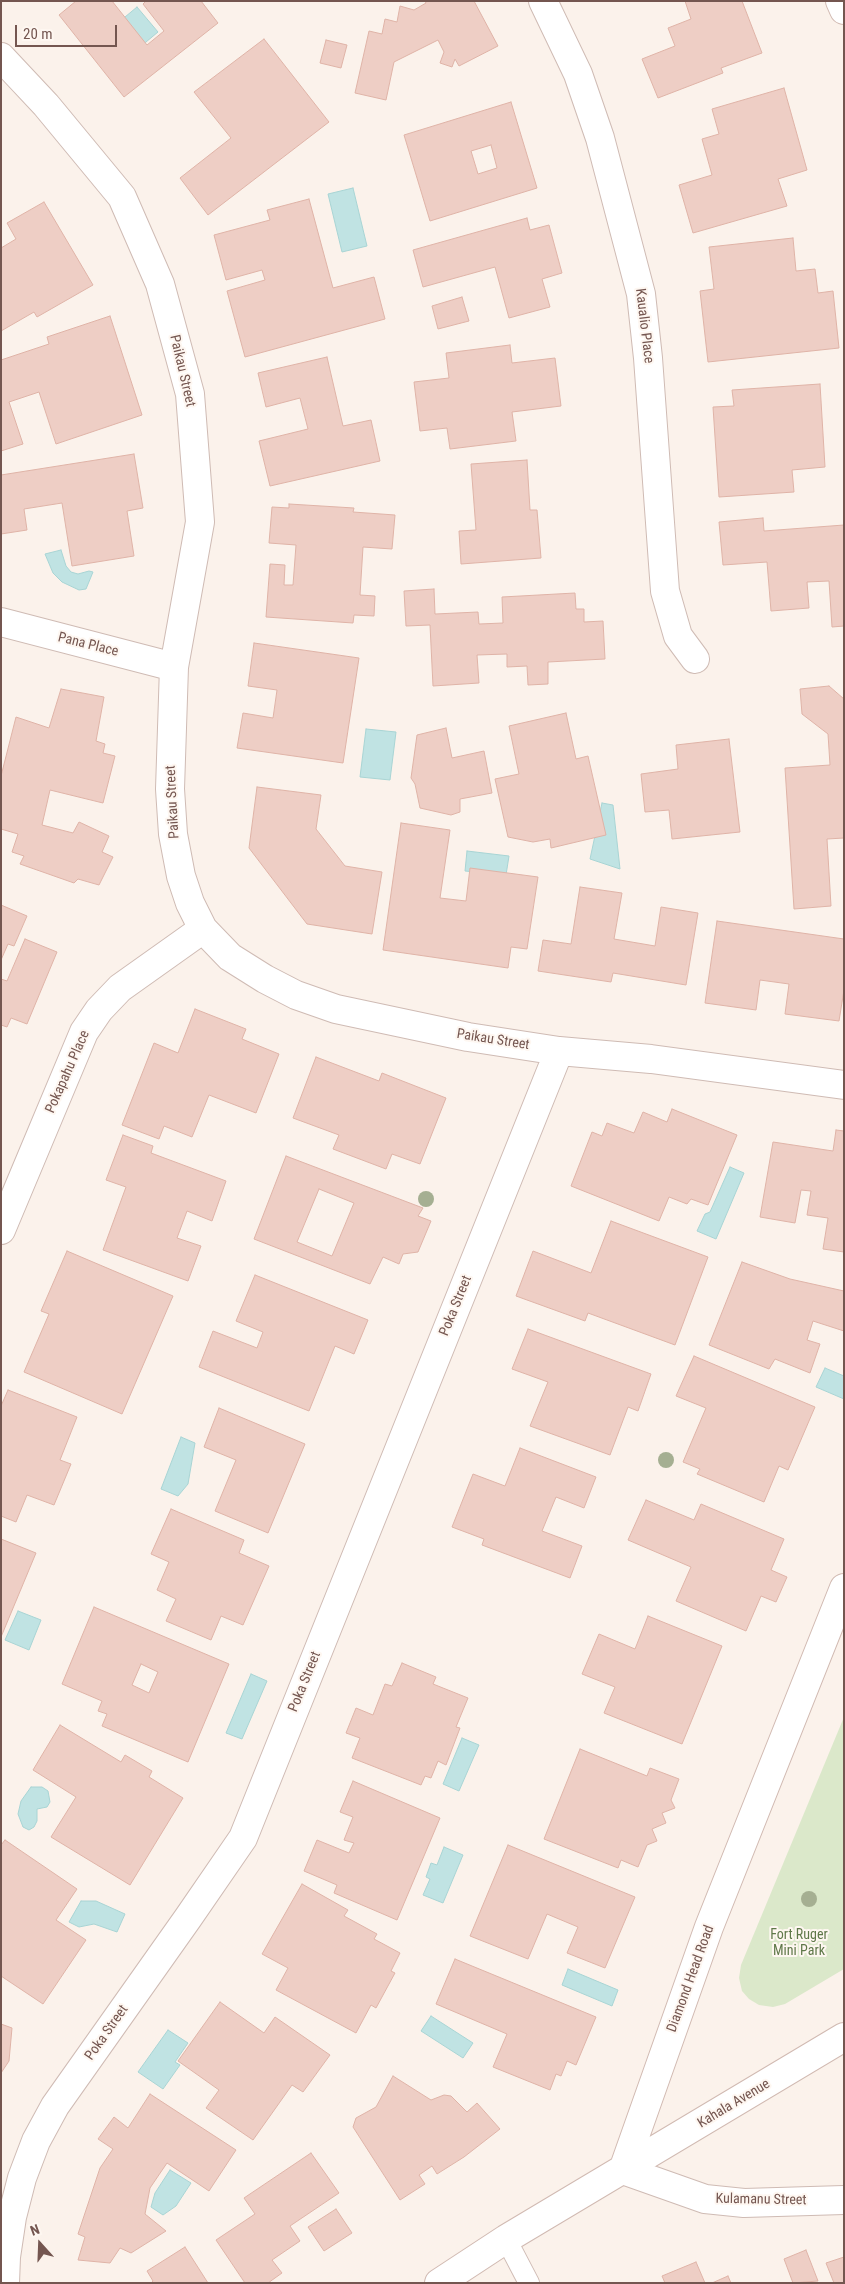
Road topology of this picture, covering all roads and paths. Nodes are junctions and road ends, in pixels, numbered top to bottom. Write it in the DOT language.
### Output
graph roads {
  1 [pos="543,1"];
  2 [pos="840,1"];
  3 [pos="844,10"];
  4 [pos="1,57"];
  5 [pos="1,622"];
  6 [pos="695,659"];
  7 [pos="174,667"];
  8 [pos="203,929"];
  9 [pos="558,1051"];
  10 [pos="844,1085"];
  11 [pos="1,1230"];
  12 [pos="844,1588"];
  13 [pos="844,2037"];
  14 [pos="623,2170"];
  15 [pos="844,2200"];
  16 [pos="506,2239"];
  17 [pos="5,2283"];
  18 [pos="439,2283"];
  19 [pos="529,2283"];
  1 -- 6 [label="street, Kaualio Place"];
  2 -- 3 [label="street"];
  4 -- 7 [label="street, Paikau Street"];
  5 -- 7 [label="street, Pana Place"];
  7 -- 8 [label="street, Paikau Street"];
  8 -- 9 [label="street, Paikau Street"];
  8 -- 11 [label="street, Pokapahu Place"];
  9 -- 10 [label="street, Paikau Street"];
  9 -- 17 [label="street, Poka Street"];
  12 -- 14 [label="street, Diamond Head Road"];
  13 -- 14 [label="street, Kahala Avenue"];
  14 -- 15 [label="street, Kulamanu Street"];
  14 -- 16 [label="street"];
  16 -- 18 [label="street"];
  16 -- 19 [label="lane"];
}
